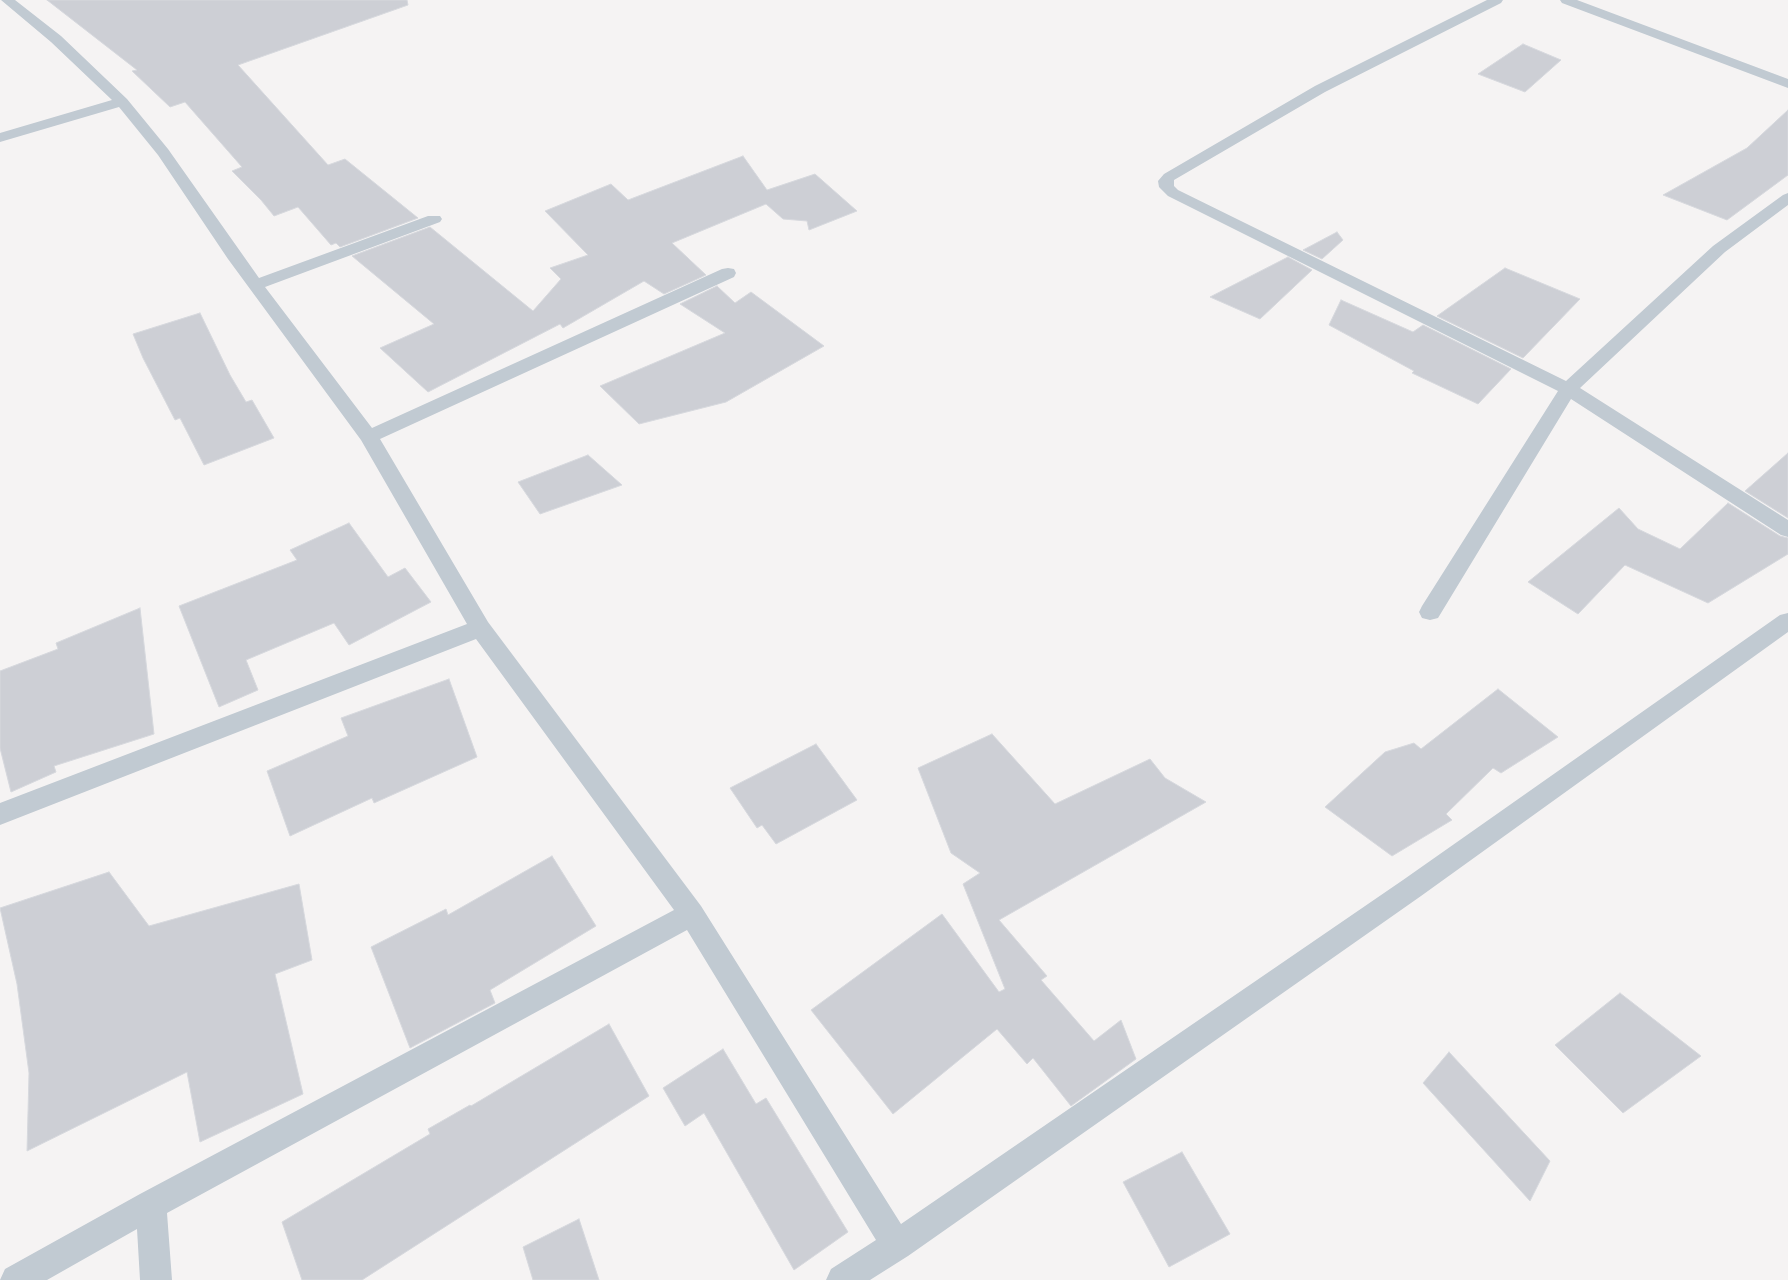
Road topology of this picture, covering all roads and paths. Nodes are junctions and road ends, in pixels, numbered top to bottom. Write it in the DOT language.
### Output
graph roads {
  1 [pos="7,0"];
  2 [pos="1497,0"];
  3 [pos="1566,0"];
  4 [pos="1788,84"];
  5 [pos="122,102"];
  6 [pos="0,138"];
  7 [pos="1788,198"];
  8 [pos="434,219"];
  9 [pos="728,273"];
  10 [pos="257,284"];
  11 [pos="1568,389"];
  12 [pos="369,437"];
  13 [pos="1788,530"];
  14 [pos="1430,612"];
  15 [pos="1788,621"];
  16 [pos="480,628"];
  17 [pos="0,814"];
  18 [pos="692,914"];
  19 [pos="151,1205"];
  20 [pos="896,1244"];
  21 [pos="16,1280"];
  22 [pos="156,1280"];
  23 [pos="842,1280"];
  1 -- 5 [label="street"];
  2 -- 11 [label="street"];
  3 -- 4 [label="street"];
  5 -- 6 [label="street"];
  5 -- 10 [label="street"];
  7 -- 11 [label="street"];
  8 -- 10 [label="street"];
  9 -- 12 [label="street"];
  10 -- 12 [label="street"];
  11 -- 13 [label="street"];
  11 -- 14 [label="street"];
  12 -- 16 [label="street"];
  15 -- 20 [label="street"];
  16 -- 17 [label="street"];
  16 -- 18 [label="street"];
  18 -- 19 [label="street"];
  18 -- 20 [label="street"];
  19 -- 21 [label="street"];
  19 -- 22 [label="street"];
  20 -- 23 [label="street"];
}
